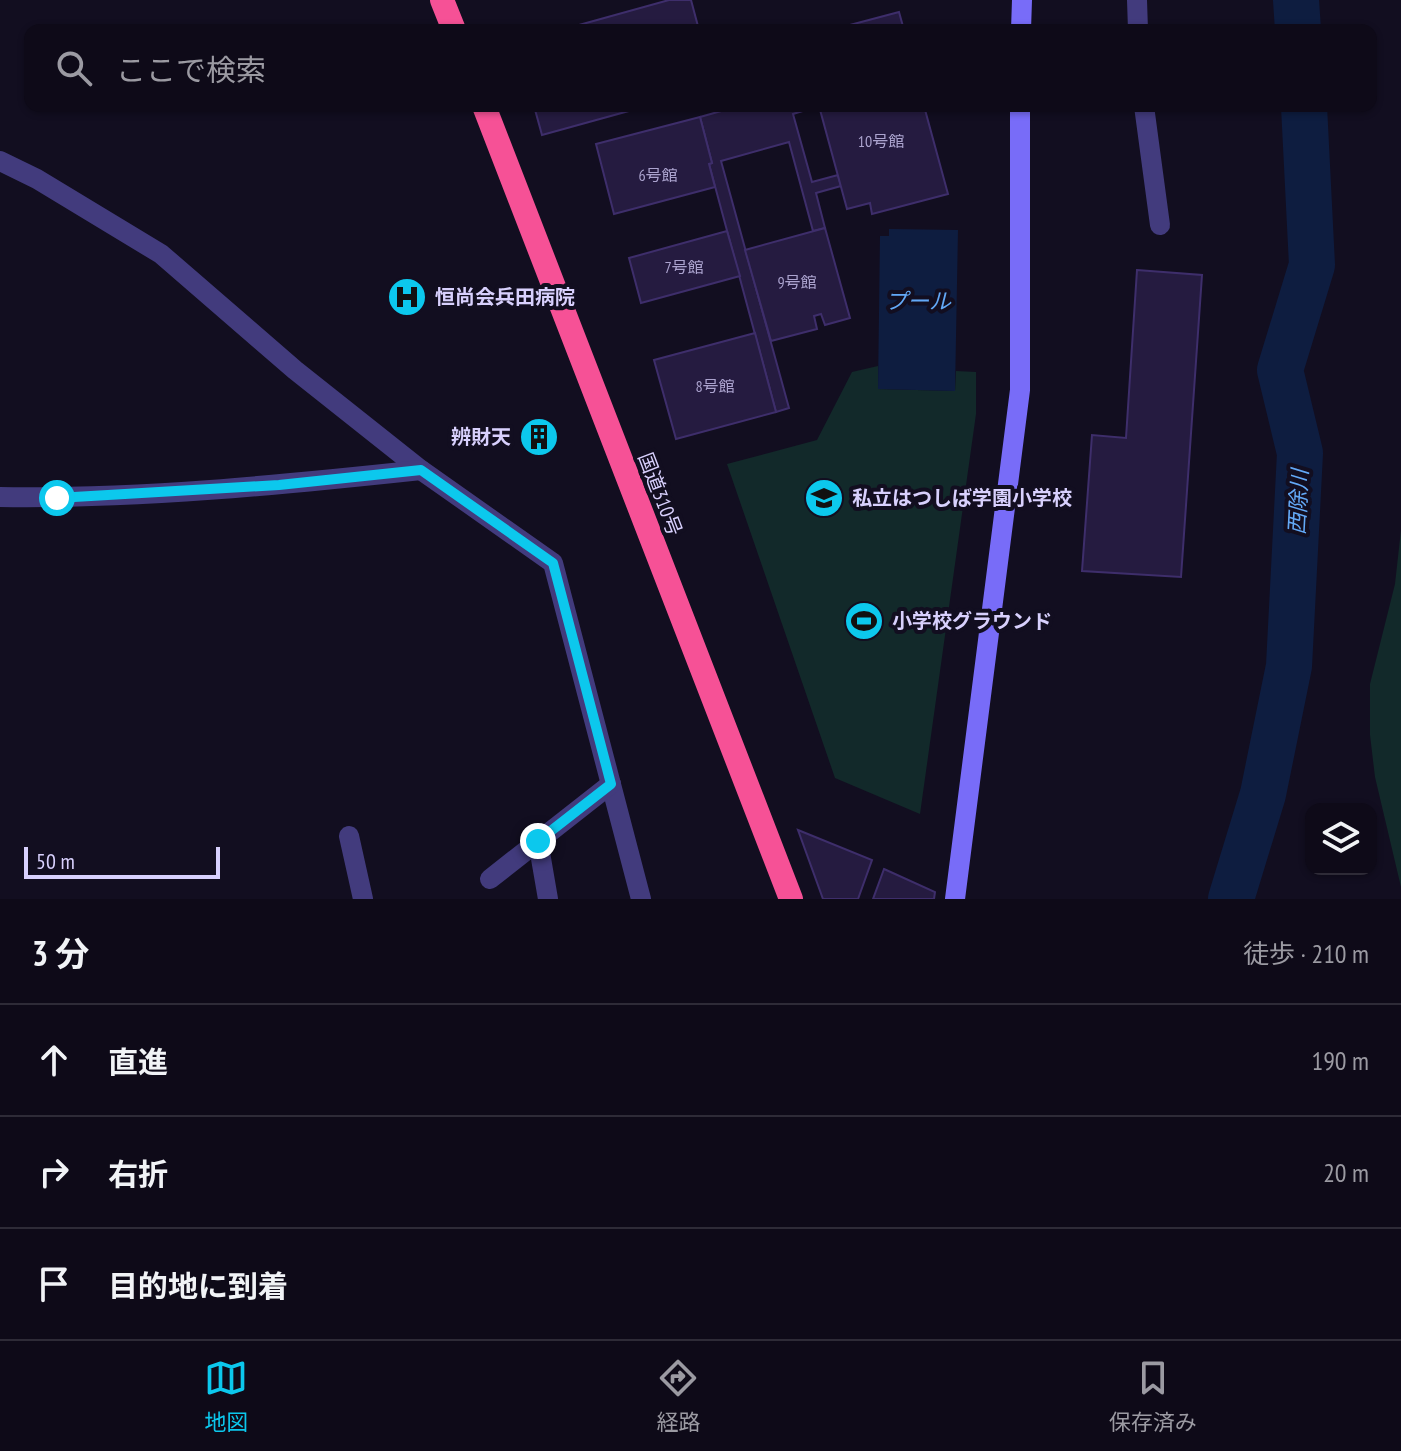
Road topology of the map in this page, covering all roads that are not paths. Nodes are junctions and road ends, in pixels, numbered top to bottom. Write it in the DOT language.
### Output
graph roads {
  1 [pos="442,0"];
  2 [pos="1022,0"];
  3 [pos="1137,0"];
  4 [pos="452,24"];
  5 [pos="1021,24"];
  6 [pos="1138,24"];
  7 [pos="486,112"];
  8 [pos="1020,112"];
  9 [pos="1145,112"];
  10 [pos="0,161"];
  11 [pos="1160,225"];
  12 [pos="421,470"];
  13 [pos="0,497"];
  14 [pos="611,784"];
  15 [pos="349,836"];
  16 [pos="538,841"];
  17 [pos="490,879"];
  18 [pos="363,899"];
  19 [pos="548,899"];
  20 [pos="641,899"];
  21 [pos="791,899"];
  22 [pos="955,899"];
  1 -- 4 [label="highway"];
  2 -- 5 [label="street"];
  3 -- 6 [label="street"];
  7 -- 21 [label="highway, 国道310号"];
  8 -- 22 [label="street"];
  9 -- 11 [label="street"];
  10 -- 12 [label="street"];
  12 -- 13 [label="street"];
  12 -- 14 [label="street"];
  14 -- 16 [label="street"];
  14 -- 20 [label="street"];
  15 -- 18 [label="street"];
  16 -- 17 [label="street"];
  16 -- 19 [label="street"];
}
